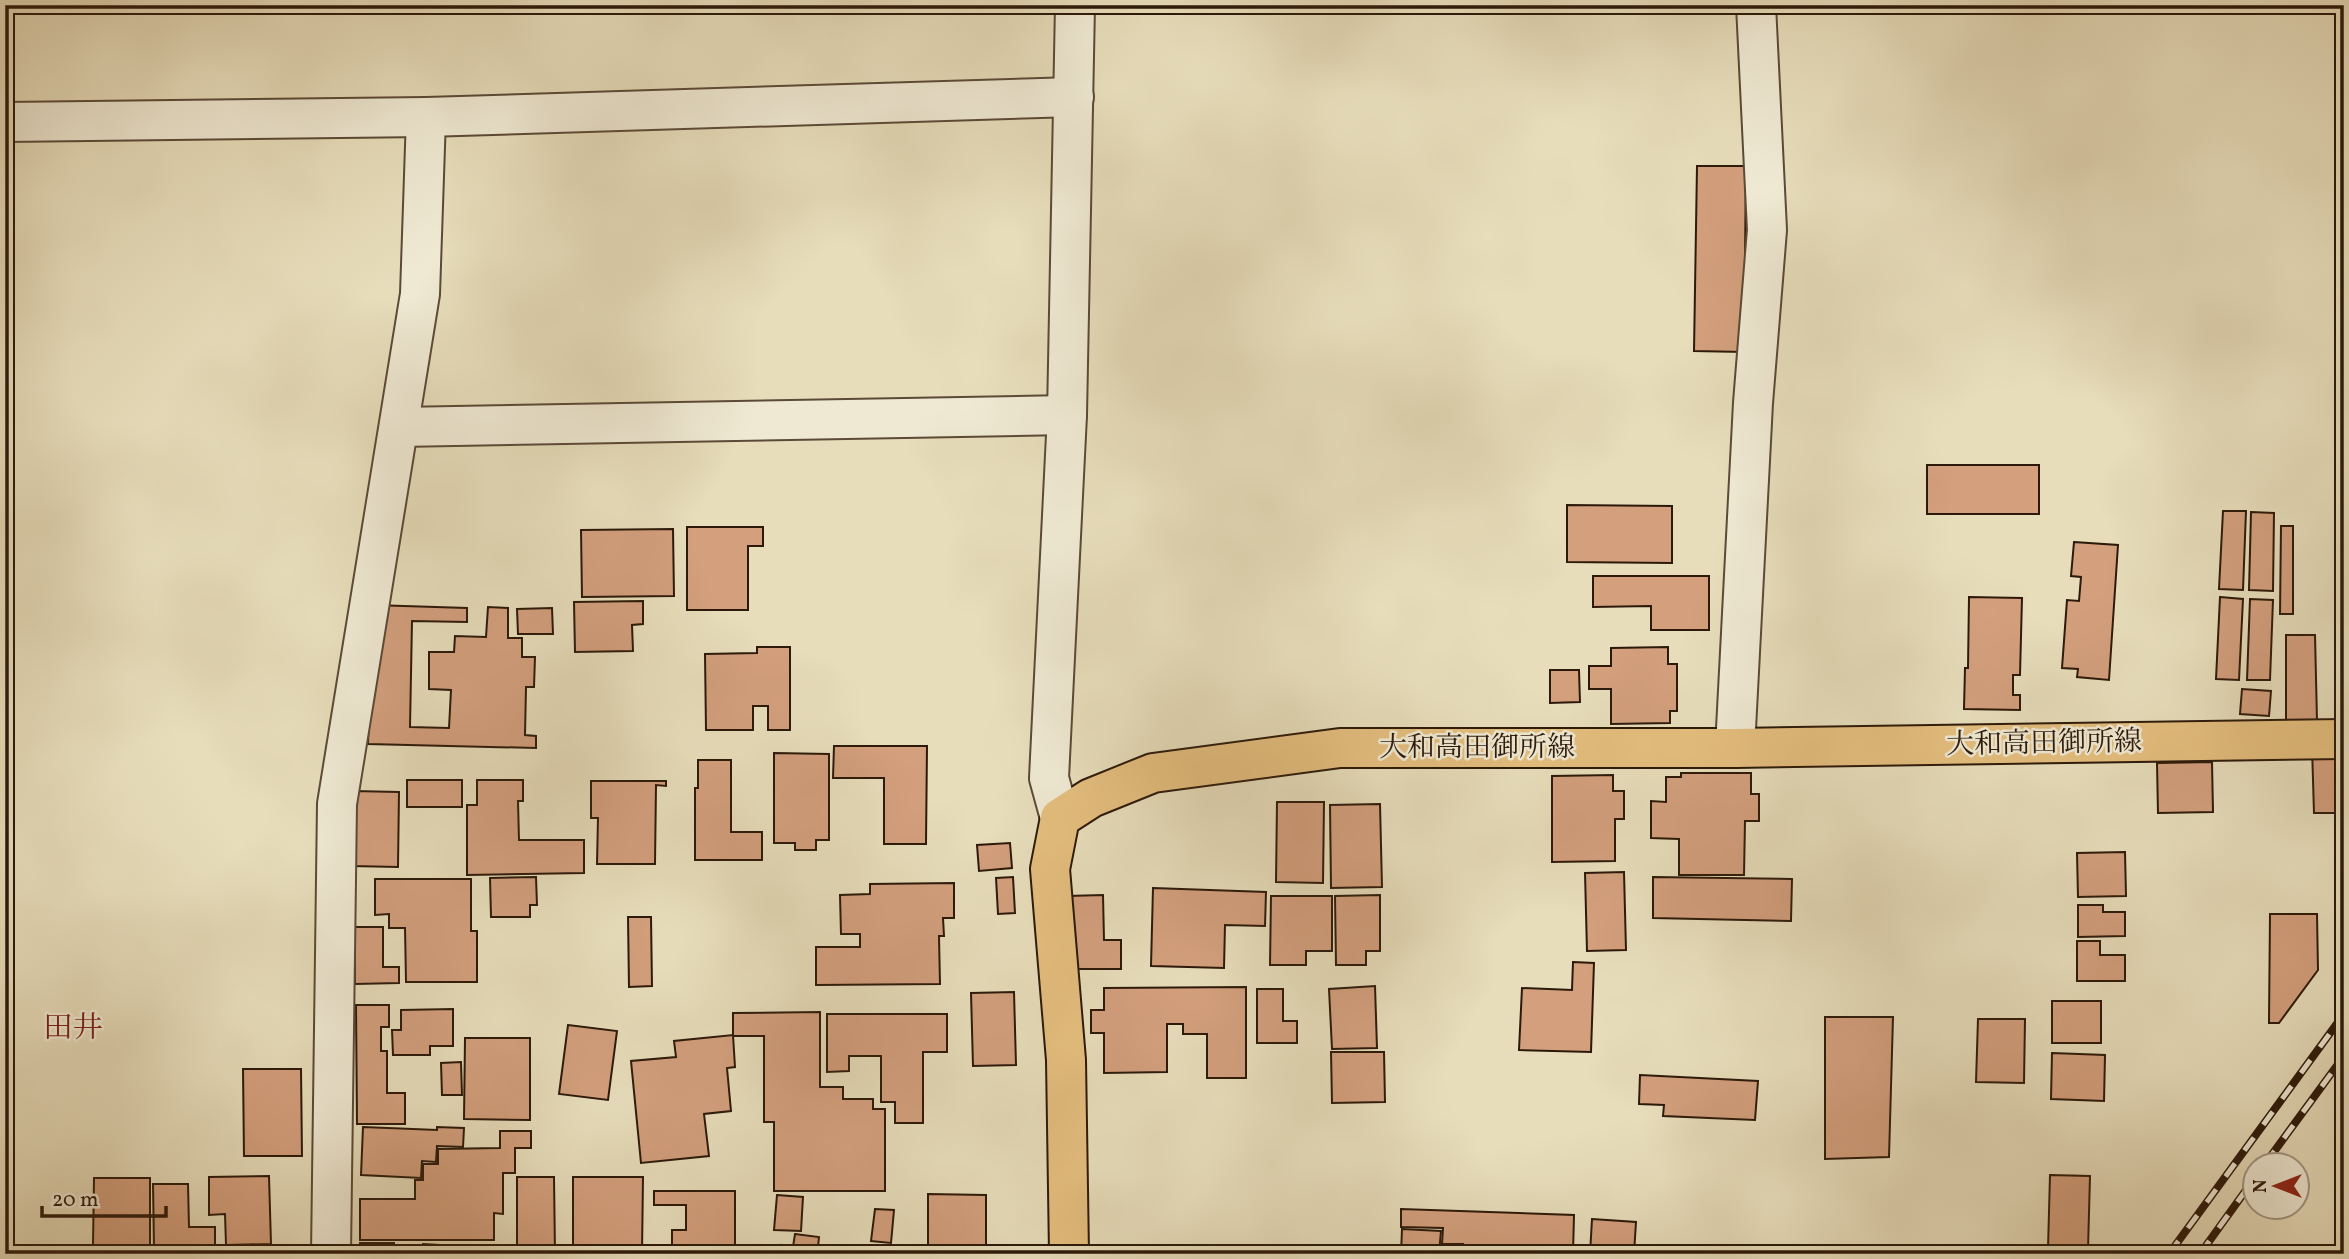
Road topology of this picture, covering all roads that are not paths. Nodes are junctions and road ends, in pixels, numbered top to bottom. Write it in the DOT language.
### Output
graph roads {
  1 [pos="1075,5"];
  2 [pos="1756,5"];
  3 [pos="1074,97"];
  4 [pos="426,117"];
  5 [pos="5,122"];
  6 [pos="1067,415"];
  7 [pos="399,427"];
  8 [pos="2344,739"];
  9 [pos="1735,748"];
  10 [pos="1060,818"];
  11 [pos="331,1254"];
  12 [pos="1069,1254"];
  1 -- 3 [label="street"];
  2 -- 9 [label="street"];
  3 -- 4 [label="street"];
  3 -- 6 [label="street"];
  4 -- 5 [label="street"];
  4 -- 7 [label="street"];
  6 -- 7 [label="street"];
  6 -- 10 [label="street"];
  7 -- 11 [label="street"];
  8 -- 9 [label="main road, 大和高田御所線"];
  9 -- 10 [label="main road, 大和高田御所線"];
  10 -- 12 [label="main road"];
}
